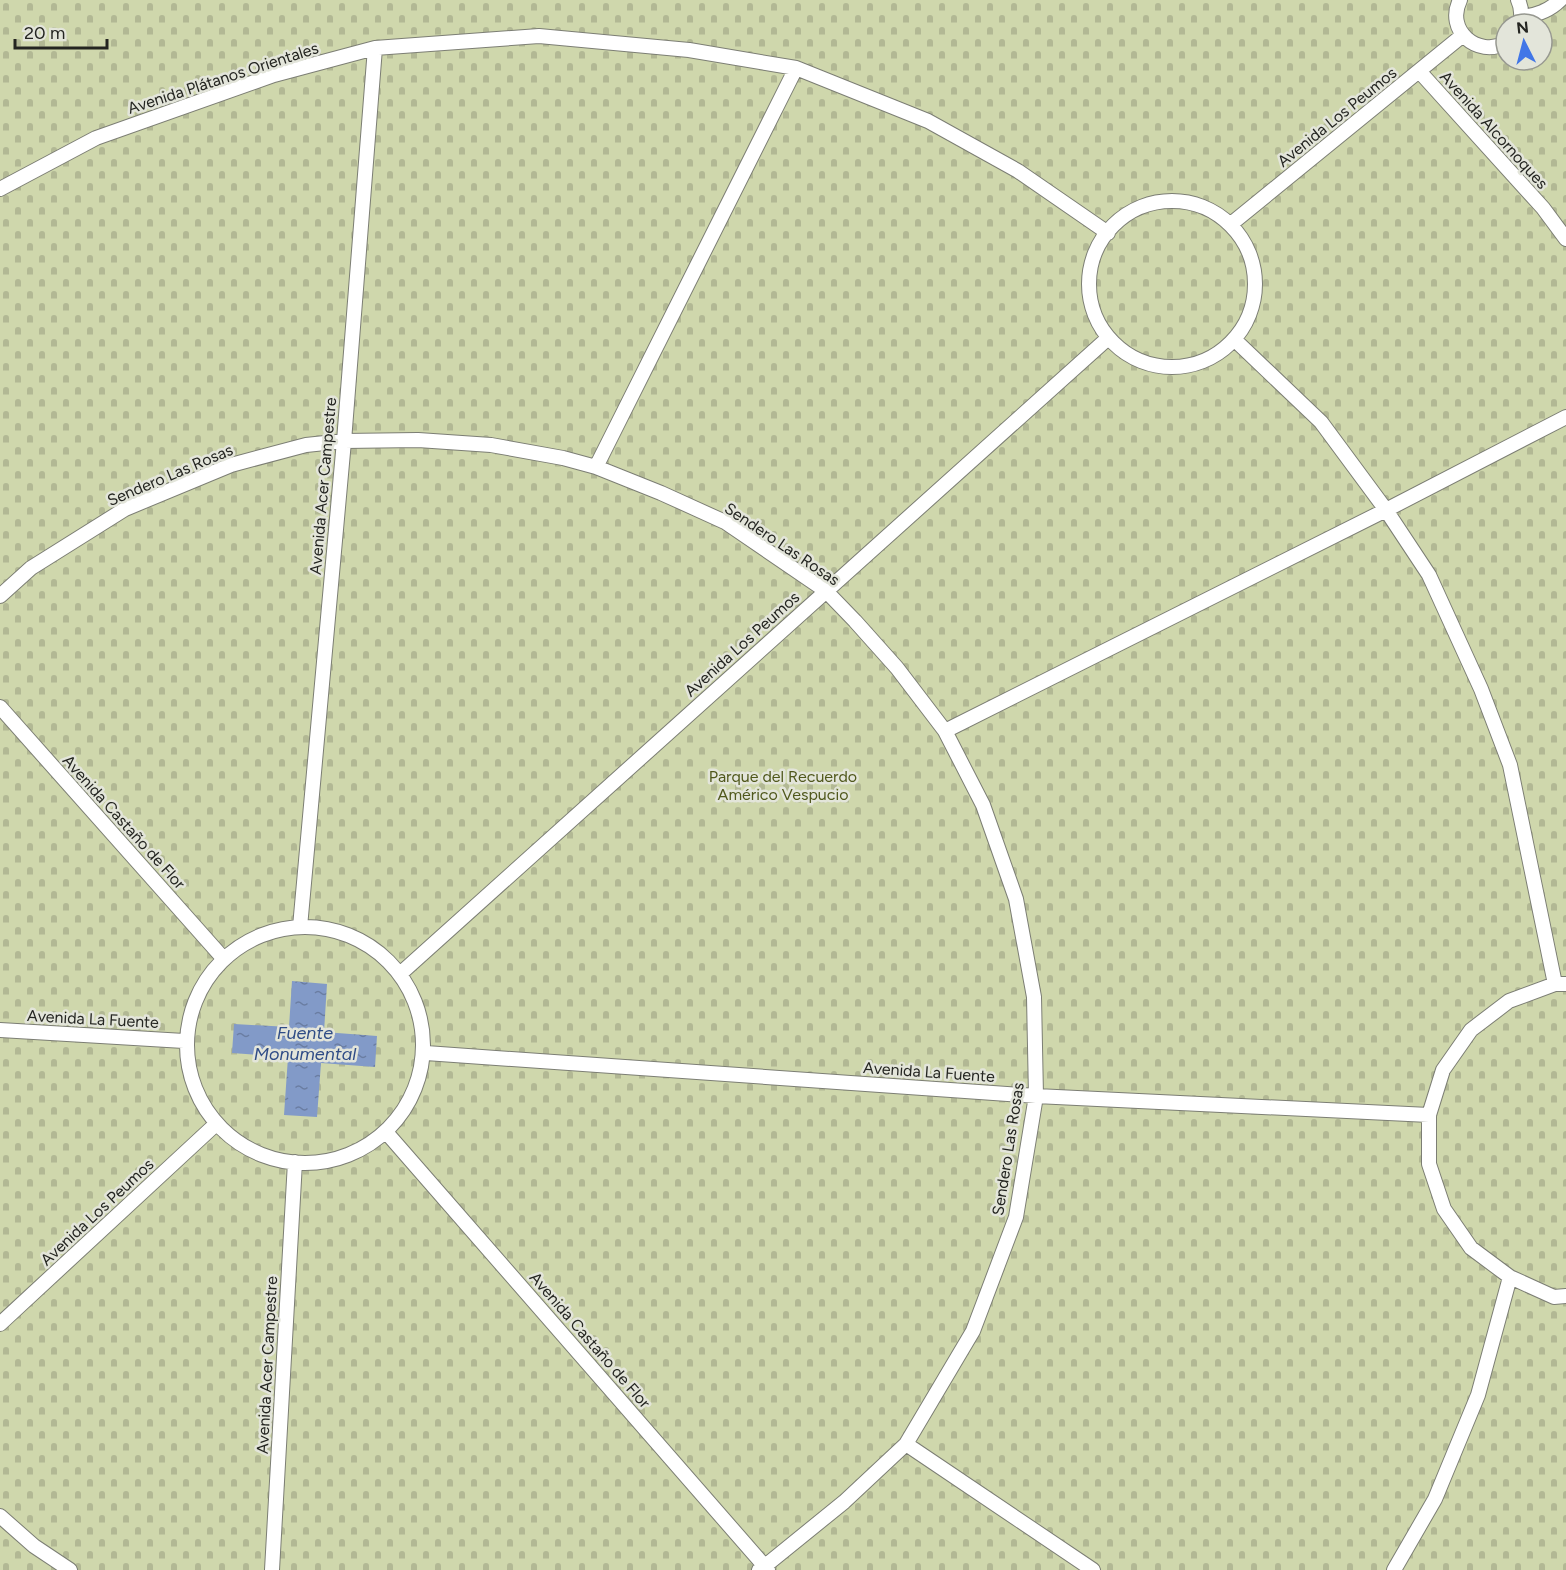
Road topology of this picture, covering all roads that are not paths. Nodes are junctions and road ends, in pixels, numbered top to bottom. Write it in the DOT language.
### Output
graph roads {
  1 [pos="1460,0"];
  2 [pos="1560,0"];
  3 [pos="1542,12"];
  4 [pos="1463,35"];
  5 [pos="375,48"];
  6 [pos="1494,48"];
  7 [pos="796,68"];
  8 [pos="1419,71"];
  9 [pos="0,189"];
  10 [pos="1231,224"];
  11 [pos="1108,233"];
  12 [pos="1566,239"];
  13 [pos="1107,339"];
  14 [pos="1236,341"];
  15 [pos="1566,417"];
  16 [pos="344,441"];
  17 [pos="596,467"];
  18 [pos="1386,510"];
  19 [pos="825,591"];
  20 [pos="0,596"];
  21 [pos="0,707"];
  22 [pos="945,731"];
  23 [pos="300,927"];
  24 [pos="223,958"];
  25 [pos="400,974"];
  26 [pos="1560,984"];
  27 [pos="0,1030"];
  28 [pos="184,1041"];
  29 [pos="426,1053"];
  30 [pos="1036,1096"];
  31 [pos="1429,1115"];
  32 [pos="216,1124"];
  33 [pos="386,1132"];
  34 [pos="295,1162"];
  35 [pos="1510,1277"];
  36 [pos="1566,1296"];
  37 [pos="0,1324"];
  38 [pos="906,1444"];
  39 [pos="0,1516"];
  40 [pos="764,1569"];
  41 [pos="70,1570"];
  42 [pos="272,1570"];
  43 [pos="1092,1570"];
  44 [pos="1394,1570"];
  1 -- 4 [label="lane"];
  2 -- 3 [label="lane"];
  4 -- 6 [label="lane"];
  4 -- 8 [label="lane, Avenida Los Peumos"];
  5 -- 7 [label="lane, Avenida Plátanos Orientales"];
  5 -- 9 [label="lane, Avenida Plátanos Orientales"];
  5 -- 16 [label="lane, Avenida Acer Campestre"];
  7 -- 11 [label="lane, Avenida Plátanos Orientales"];
  7 -- 17 [label="lane"];
  8 -- 10 [label="lane, Avenida Los Peumos"];
  8 -- 12 [label="lane, Avenida Alcornoques"];
  10 -- 11 [label="lane"];
  10 -- 14 [label="lane"];
  11 -- 13 [label="lane"];
  13 -- 14 [label="lane"];
  13 -- 19 [label="lane, Avenida Los Peumos"];
  14 -- 18 [label="lane"];
  15 -- 18 [label="lane"];
  16 -- 17 [label="lane, Sendero Las Rosas"];
  16 -- 20 [label="lane, Sendero Las Rosas"];
  16 -- 23 [label="lane, Avenida Acer Campestre"];
  17 -- 19 [label="lane, Sendero Las Rosas"];
  18 -- 22 [label="lane"];
  18 -- 26 [label="lane"];
  19 -- 22 [label="lane, Sendero Las Rosas"];
  19 -- 25 [label="lane, Avenida Los Peumos"];
  21 -- 24 [label="lane, Avenida Castaño de Flor"];
  22 -- 30 [label="lane, Sendero Las Rosas"];
  23 -- 24 [label="lane"];
  23 -- 25 [label="lane"];
  24 -- 28 [label="lane"];
  25 -- 29 [label="lane"];
  26 -- 31 [label="lane"];
  27 -- 28 [label="lane, Avenida La Fuente"];
  28 -- 32 [label="lane"];
  29 -- 30 [label="lane, Avenida La Fuente"];
  29 -- 33 [label="lane"];
  30 -- 31 [label="lane, Avenida La Fuente"];
  30 -- 38 [label="lane, Sendero Las Rosas"];
  31 -- 35 [label="lane"];
  32 -- 34 [label="lane"];
  32 -- 37 [label="lane, Avenida Los Peumos"];
  33 -- 34 [label="lane"];
  33 -- 40 [label="lane, Avenida Castaño de Flor"];
  34 -- 42 [label="lane, Avenida Acer Campestre"];
  35 -- 36 [label="lane"];
  35 -- 44 [label="lane"];
  38 -- 40 [label="lane, Sendero Las Rosas"];
  38 -- 43 [label="lane"];
  39 -- 41 [label="lane"];
}
